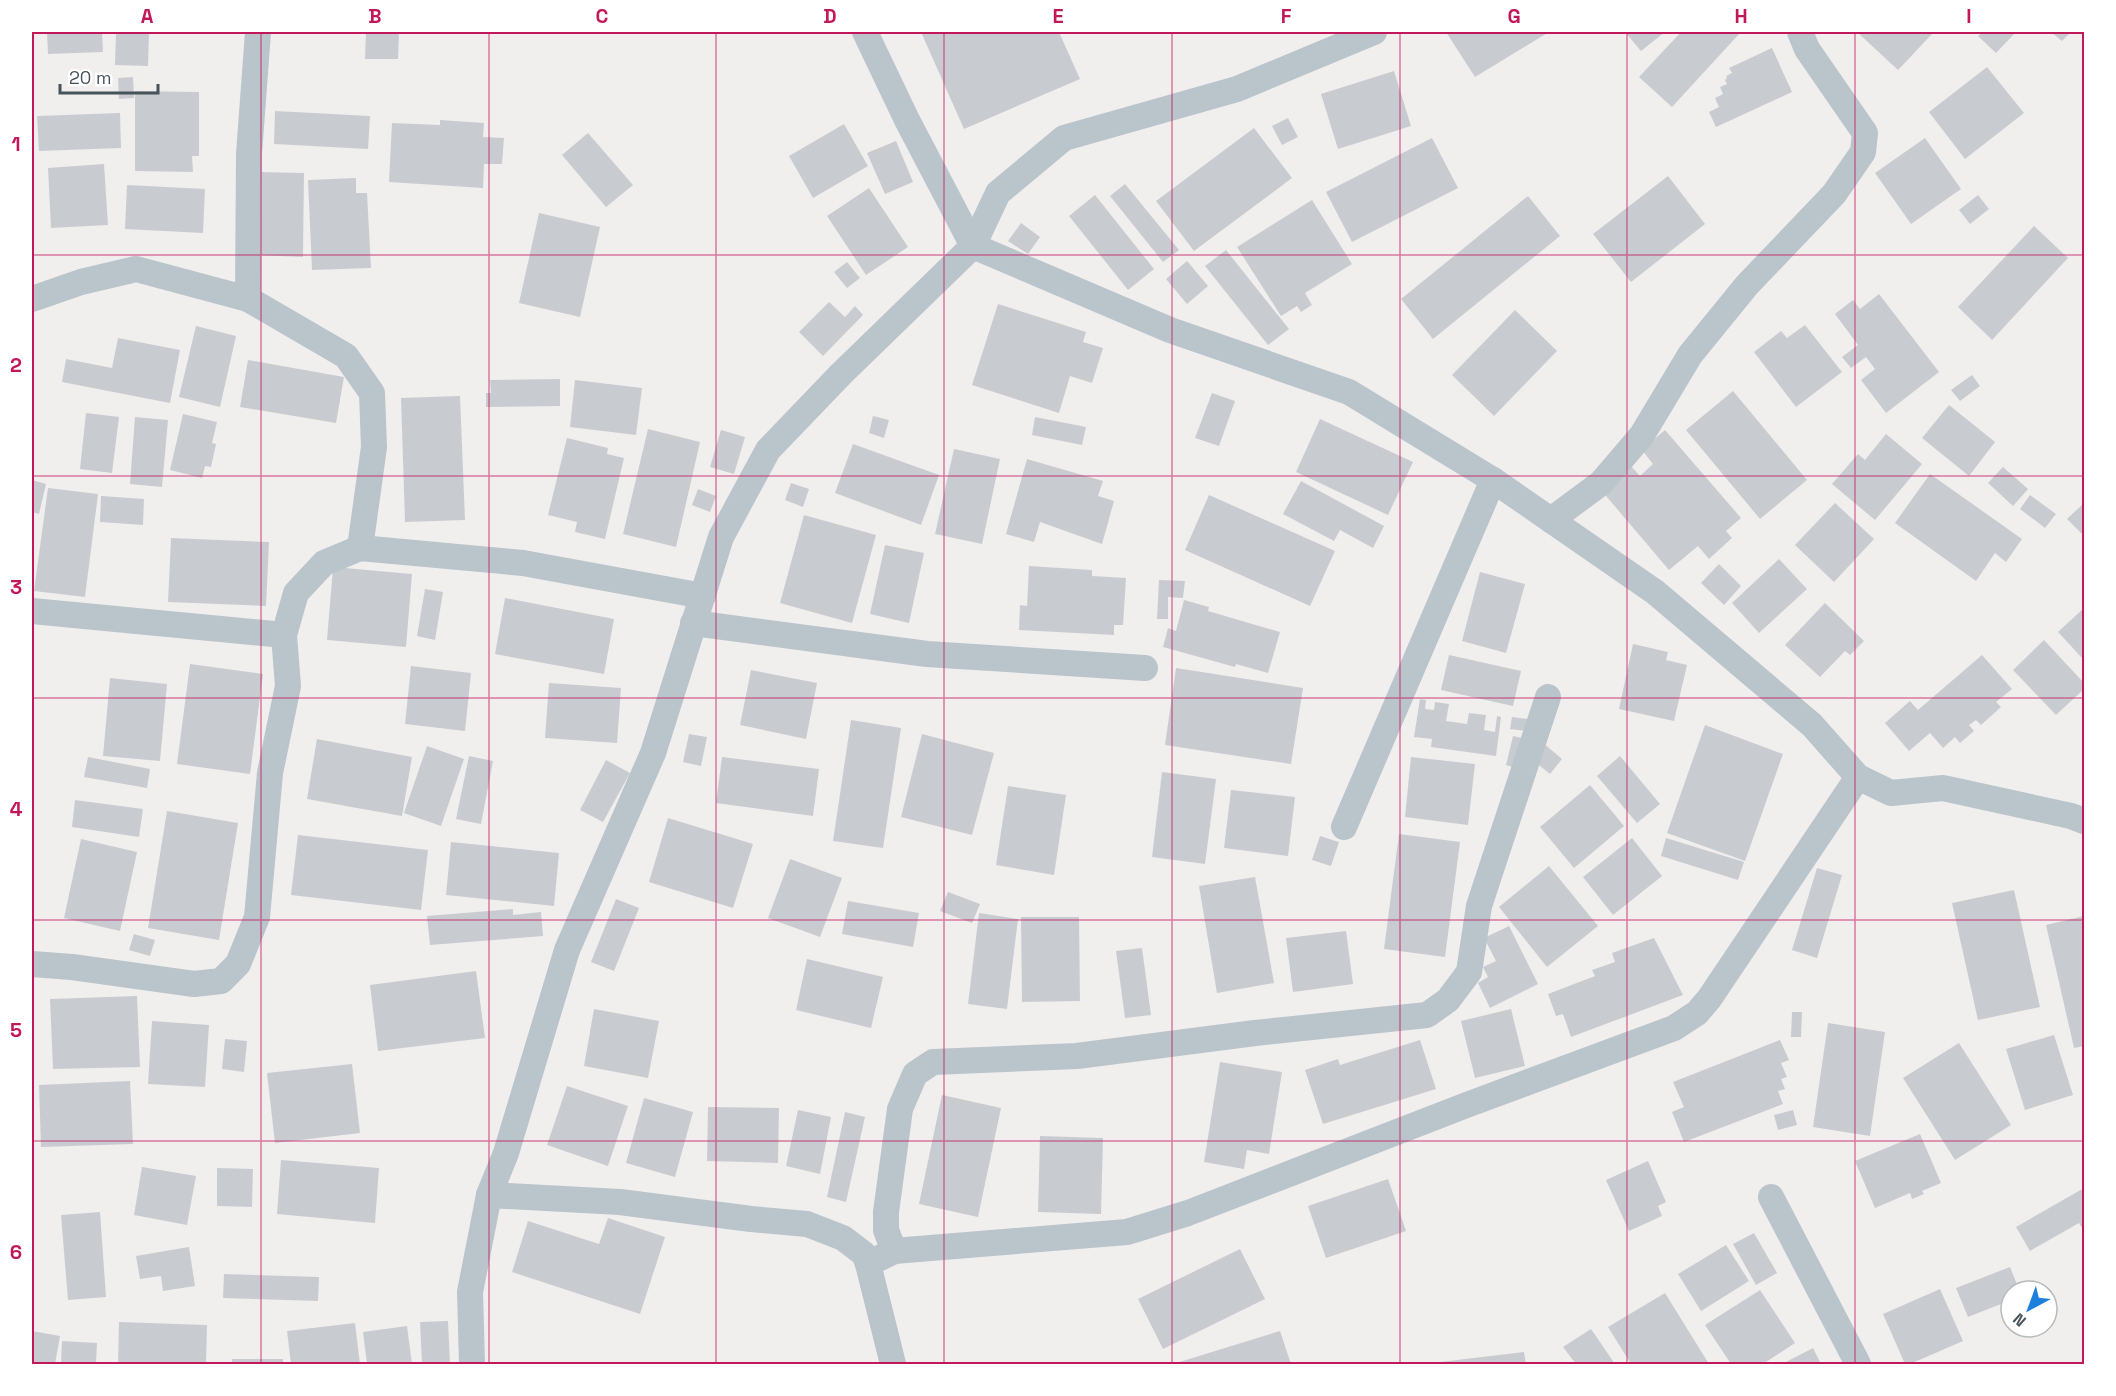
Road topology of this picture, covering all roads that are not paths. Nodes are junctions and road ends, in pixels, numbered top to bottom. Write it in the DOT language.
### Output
graph roads {
  1 [pos="258,32"];
  2 [pos="865,32"];
  3 [pos="1374,32"];
  4 [pos="1800,32"];
  5 [pos="973,246"];
  6 [pos="32,299"];
  7 [pos="248,299"];
  8 [pos="1493,480"];
  9 [pos="1551,520"];
  10 [pos="360,548"];
  11 [pos="703,596"];
  12 [pos="32,611"];
  13 [pos="693,623"];
  14 [pos="284,635"];
  15 [pos="1145,668"];
  16 [pos="1548,697"];
  17 [pos="1858,777"];
  18 [pos="2085,821"];
  19 [pos="1344,827"];
  20 [pos="32,964"];
  21 [pos="489,1195"];
  22 [pos="1771,1197"];
  23 [pos="894,1251"];
  24 [pos="868,1264"];
  25 [pos="472,1365"];
  26 [pos="893,1365"];
  27 [pos="1858,1365"];
  1 -- 7 [label="street"];
  2 -- 5 [label="street"];
  3 -- 5 [label="street"];
  4 -- 9 [label="street"];
  5 -- 8 [label="street"];
  5 -- 11 [label="street"];
  6 -- 7 [label="street"];
  7 -- 10 [label="street"];
  8 -- 9 [label="street"];
  8 -- 19 [label="street"];
  9 -- 17 [label="street"];
  10 -- 11 [label="street"];
  10 -- 14 [label="street"];
  11 -- 13 [label="street"];
  12 -- 14 [label="street"];
  13 -- 15 [label="street"];
  13 -- 21 [label="street"];
  14 -- 20 [label="street"];
  16 -- 23 [label="street"];
  17 -- 18 [label="street"];
  17 -- 23 [label="street"];
  21 -- 24 [label="street"];
  21 -- 25 [label="street"];
  22 -- 27 [label="street"];
  23 -- 24 [label="street"];
  24 -- 26 [label="street"];
}
